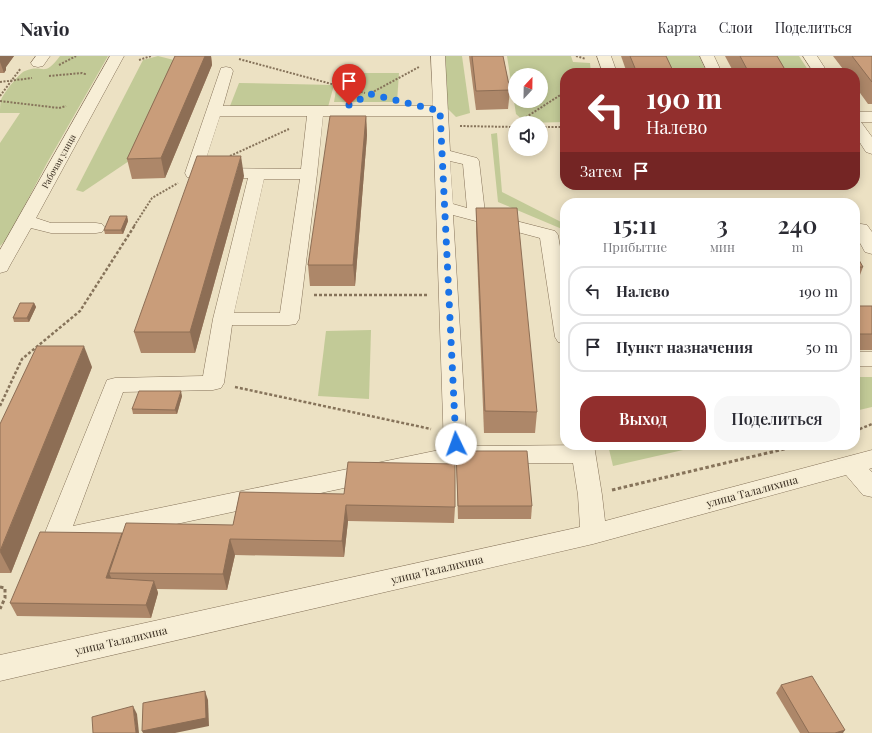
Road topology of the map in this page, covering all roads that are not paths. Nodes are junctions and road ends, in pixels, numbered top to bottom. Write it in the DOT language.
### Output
graph roads {
  1 [pos="117,56"];
  2 [pos="604,56"];
  3 [pos="707,56"];
  4 [pos="810,56"];
  5 [pos="438,57"];
  6 [pos="608,68"];
  7 [pos="713,68"];
  8 [pos="818,68"];
  9 [pos="226,71"];
  10 [pos="214,111"];
  11 [pos="440,111"];
  12 [pos="314,115"];
  13 [pos="860,117"];
  14 [pos="872,117"];
  15 [pos="860,131"];
  16 [pos="872,149"];
  17 [pos="442,154"];
  18 [pos="257,174"];
  19 [pos="309,174"];
  20 [pos="444,207"];
  21 [pos="477,216"];
  22 [pos="25,221"];
  23 [pos="96,228"];
  24 [pos="863,229"];
  25 [pos="872,248"];
  26 [pos="2,261"];
  27 [pos="560,305"];
  28 [pos="222,319"];
  29 [pos="860,359"];
  30 [pos="872,359"];
  31 [pos="456,444"];
  32 [pos="560,449"];
  33 [pos="582,450"];
  34 [pos="862,462"];
  35 [pos="872,488"];
  36 [pos="593,534"];
  37 [pos="0,668"];
  1 -- 22 [label="street, Рабочая улица"];
  2 -- 6 [label="street"];
  3 -- 7 [label="street"];
  4 -- 8 [label="street"];
  5 -- 11 [label="street"];
  9 -- 10 [label="street"];
  10 -- 12 [label="street"];
  10 -- 18 [label="street"];
  11 -- 12 [label="street"];
  11 -- 17 [label="street"];
  12 -- 19 [label="street"];
  13 -- 14 [label="street"];
  15 -- 16 [label="street"];
  17 -- 20 [label="street"];
  17 -- 21 [label="street"];
  18 -- 19 [label="street"];
  18 -- 28 [label="street"];
  19 -- 28 [label="street"];
  20 -- 21 [label="street"];
  20 -- 31 [label="street"];
  21 -- 27 [label="street"];
  22 -- 23 [label="street"];
  22 -- 26 [label="street, Рабочая улица"];
  24 -- 25 [label="street"];
  28 -- 31 [label="street"];
  29 -- 30 [label="street"];
  31 -- 32 [label="street"];
  33 -- 36 [label="street"];
  34 -- 35 [label="street"];
  34 -- 36 [label="street, улица Талалихина"];
  36 -- 37 [label="street, улица Талалихина"];
}
